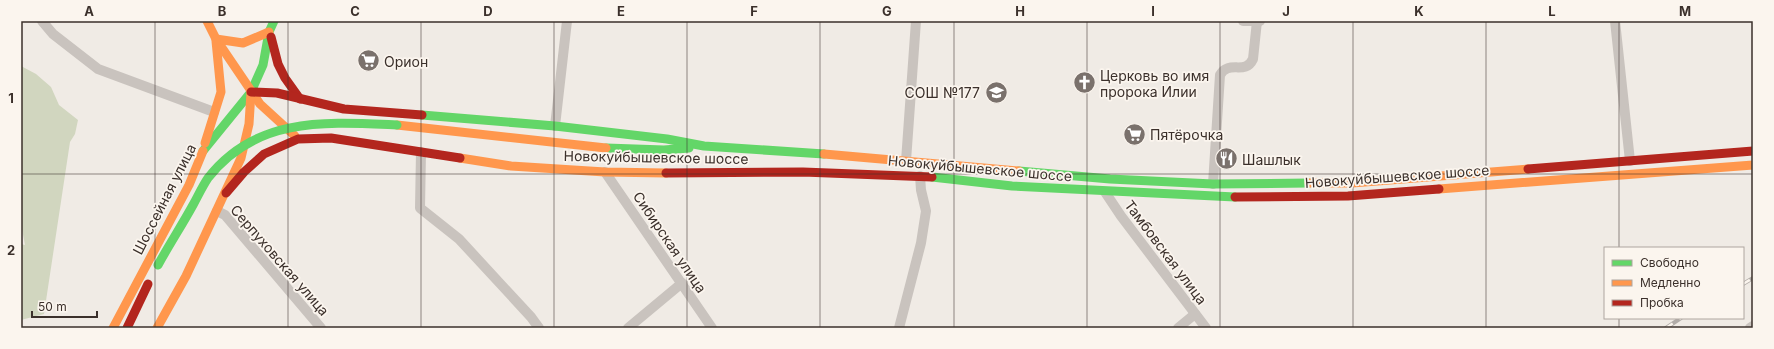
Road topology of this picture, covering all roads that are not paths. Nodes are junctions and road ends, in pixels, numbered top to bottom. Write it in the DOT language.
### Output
graph roads {
  1 [pos="42,21"];
  2 [pos="207,21"];
  3 [pos="274,21"];
  4 [pos="567,21"];
  5 [pos="916,21"];
  6 [pos="1243,21"];
  7 [pos="1257,21"];
  8 [pos="1260,21"];
  9 [pos="1615,21"];
  10 [pos="269,32"];
  11 [pos="216,39"];
  12 [pos="251,92"];
  13 [pos="300,99"];
  14 [pos="338,108"];
  15 [pos="214,112"];
  16 [pos="556,126"];
  17 [pos="331,138"];
  18 [pos="298,139"];
  19 [pos="704,146"];
  20 [pos="204,148"];
  21 [pos="1753,151"];
  22 [pos="421,152"];
  23 [pos="906,161"];
  24 [pos="1630,161"];
  25 [pos="1753,165"];
  26 [pos="605,172"];
  27 [pos="920,176"];
  28 [pos="1213,184"];
  29 [pos="189,185"];
  30 [pos="1105,192"];
  31 [pos="226,193"];
  32 [pos="218,209"];
  33 [pos="682,283"];
  34 [pos="1195,314"];
  35 [pos="1753,326"];
  36 [pos="113,328"];
  37 [pos="127,328"];
  38 [pos="158,328"];
  39 [pos="321,328"];
  40 [pos="539,328"];
  41 [pos="628,328"];
  42 [pos="712,328"];
  43 [pos="899,328"];
  44 [pos="1178,328"];
  45 [pos="1206,328"];
  46 [pos="1750,328"];
  1 -- 15 [label="street"];
  2 -- 11 [label="main road"];
  3 -- 10 [label="main road"];
  4 -- 16 [label="street"];
  5 -- 23 [label="street"];
  6 -- 7 [label="street"];
  7 -- 8 [label="street"];
  7 -- 28 [label="street"];
  9 -- 24 [label="street"];
  10 -- 11 [label="main road"];
  10 -- 12 [label="main road"];
  10 -- 13 [label="main road"];
  11 -- 12 [label="main road"];
  11 -- 15 [label="main road"];
  12 -- 13 [label="main road, Новокуйбышевское шоссе"];
  12 -- 18 [label="main road"];
  12 -- 20 [label="main road, Шоссейная улица"];
  12 -- 31 [label="main road"];
  13 -- 14 [label="main road, Новокуйбышевское шоссе"];
  14 -- 16 [label="main road, Новокуйбышевское шоссе"];
  14 -- 17 [label="main road"];
  15 -- 20 [label="main road"];
  16 -- 19 [label="main road, Новокуйбышевское шоссе"];
  17 -- 18 [label="main road, Новокуйбышевское шоссе"];
  17 -- 22 [label="main road, Новокуйбышевское шоссе"];
  18 -- 31 [label="main road, Новокуйбышевское шоссе"];
  19 -- 23 [label="main road, Новокуйбышевское шоссе"];
  19 -- 37 [label="main road, Новокуйбышевское шоссе, bridge"];
  20 -- 29 [label="main road, Шоссейная улица"];
  21 -- 24 [label="main road, Новокуйбышевское шоссе"];
  22 -- 26 [label="main road, Новокуйбышевское шоссе"];
  22 -- 40 [label="street"];
  23 -- 28 [label="main road, Новокуйбышевское шоссе"];
  24 -- 28 [label="main road, Новокуйбышевское шоссе"];
  25 -- 30 [label="main road, Новокуйбышевское шоссе"];
  26 -- 27 [label="main road, Новокуйбышевское шоссе"];
  26 -- 33 [label="street, Сибирская улица"];
  27 -- 30 [label="main road, Новокуйбышевское шоссе"];
  27 -- 43 [label="street"];
  29 -- 32 [label="main road"];
  29 -- 36 [label="main road, Шоссейная улица"];
  30 -- 34 [label="street, Тамбовская улица"];
  31 -- 32 [label="main road"];
  32 -- 38 [label="main road"];
  32 -- 39 [label="street, Серпуховская улица"];
  33 -- 41 [label="street"];
  33 -- 42 [label="street, Сибирская улица"];
  34 -- 44 [label="street"];
  34 -- 45 [label="street, Тамбовская улица"];
  35 -- 46 [label="street"];
}
